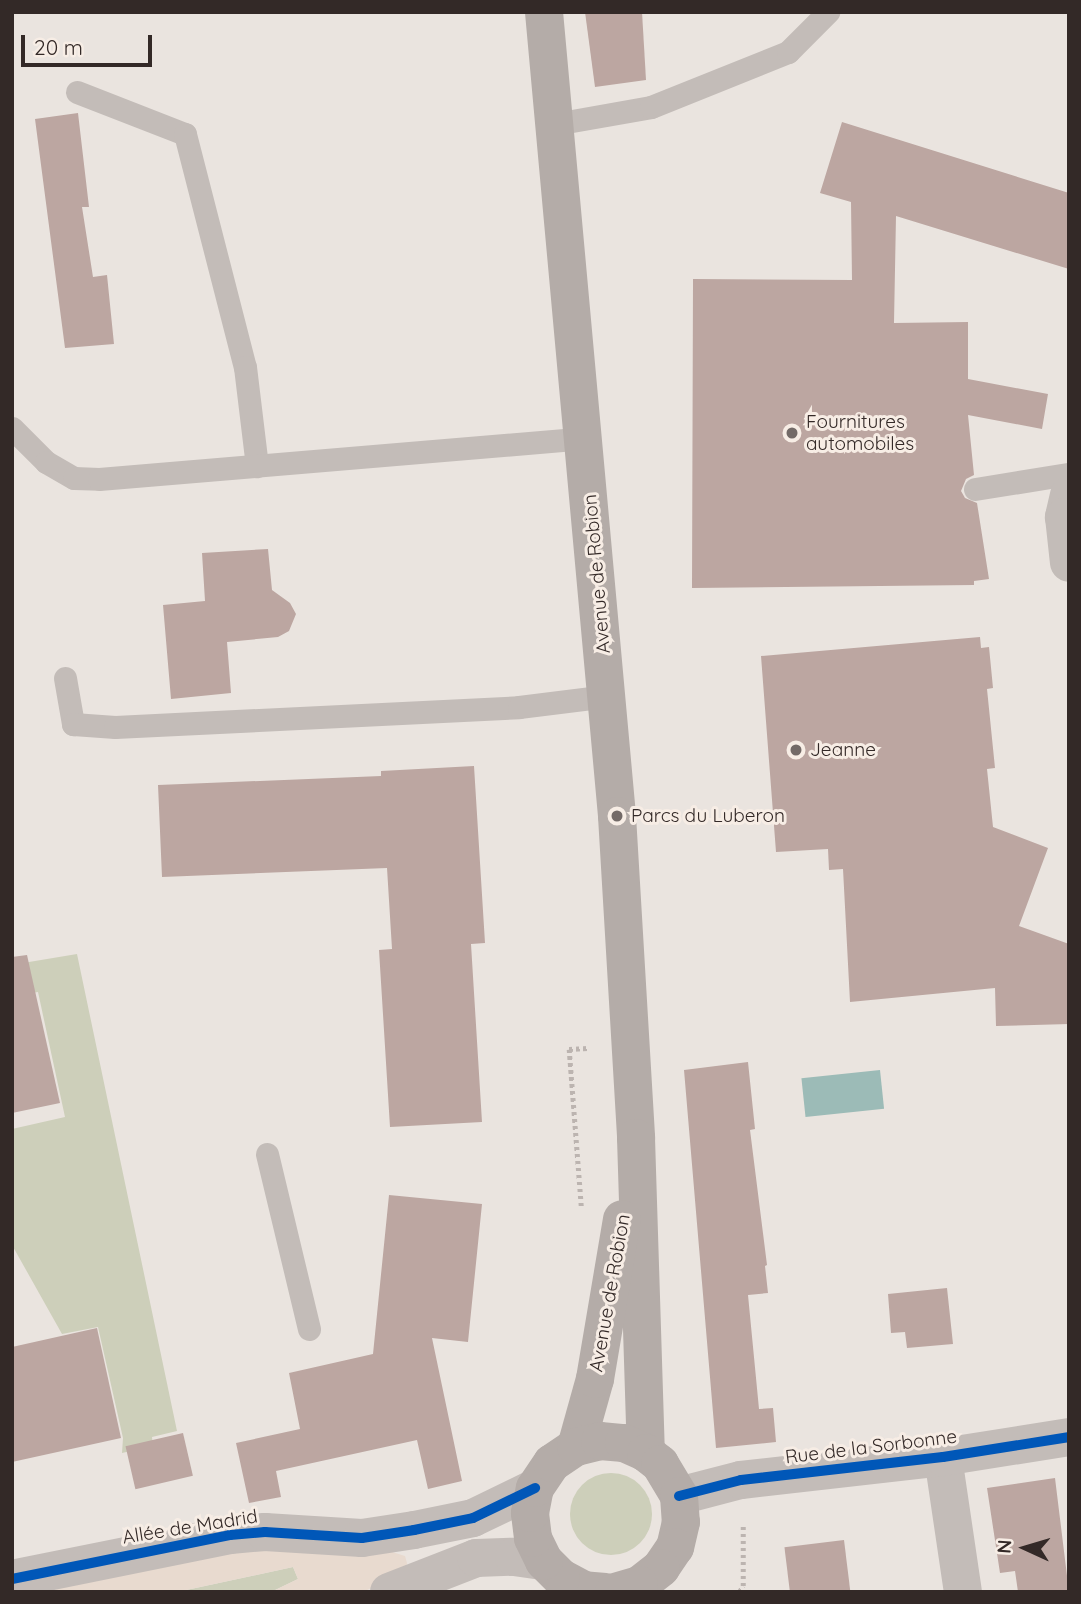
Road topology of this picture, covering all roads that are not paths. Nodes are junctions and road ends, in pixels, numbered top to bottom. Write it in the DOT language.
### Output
graph roads {
  1 [pos="544,12"];
  2 [pos="828,12"];
  3 [pos="77,92"];
  4 [pos="555,124"];
  5 [pos="12,428"];
  6 [pos="585,438"];
  7 [pos="257,466"];
  8 [pos="1069,474"];
  9 [pos="975,489"];
  10 [pos="1069,495"];
  11 [pos="1069,563"];
  12 [pos="65,678"];
  13 [pos="607,696"];
  14 [pos="636,1138"];
  15 [pos="267,1154"];
  16 [pos="309,1329"];
  17 [pos="1069,1437"];
  18 [pos="576,1447"];
  19 [pos="646,1453"];
  20 [pos="943,1457"];
  21 [pos="536,1488"];
  22 [pos="678,1496"];
  23 [pos="544,1561"];
  24 [pos="12,1579"];
  25 [pos="660,1580"];
  26 [pos="597,1591"];
  27 [pos="389,1592"];
  28 [pos="963,1592"];
  1 -- 4 [label="main road, Avenue de Robion"];
  2 -- 4 [label="lane"];
  3 -- 7 [label="lane"];
  4 -- 6 [label="main road, Avenue de Robion"];
  5 -- 7 [label="lane"];
  6 -- 7 [label="lane"];
  6 -- 13 [label="main road, Avenue de Robion"];
  8 -- 9 [label="lane"];
  10 -- 11 [label="street"];
  12 -- 13 [label="lane"];
  13 -- 14 [label="main road, Avenue de Robion"];
  14 -- 18 [label="main road, Avenue de Robion"];
  14 -- 19 [label="main road, Avenue de Robion"];
  15 -- 16 [label="lane"];
  17 -- 20 [label="street, Rue de la Sorbonne"];
  18 -- 19 [label="main road"];
  18 -- 21 [label="main road"];
  19 -- 22 [label="main road"];
  20 -- 22 [label="street, Rue de la Sorbonne"];
  20 -- 28 [label="street"];
  21 -- 23 [label="main road"];
  21 -- 24 [label="street, Allée de Madrid"];
  22 -- 25 [label="main road"];
  23 -- 26 [label="main road"];
  23 -- 27 [label="street"];
  25 -- 26 [label="main road"];
}
